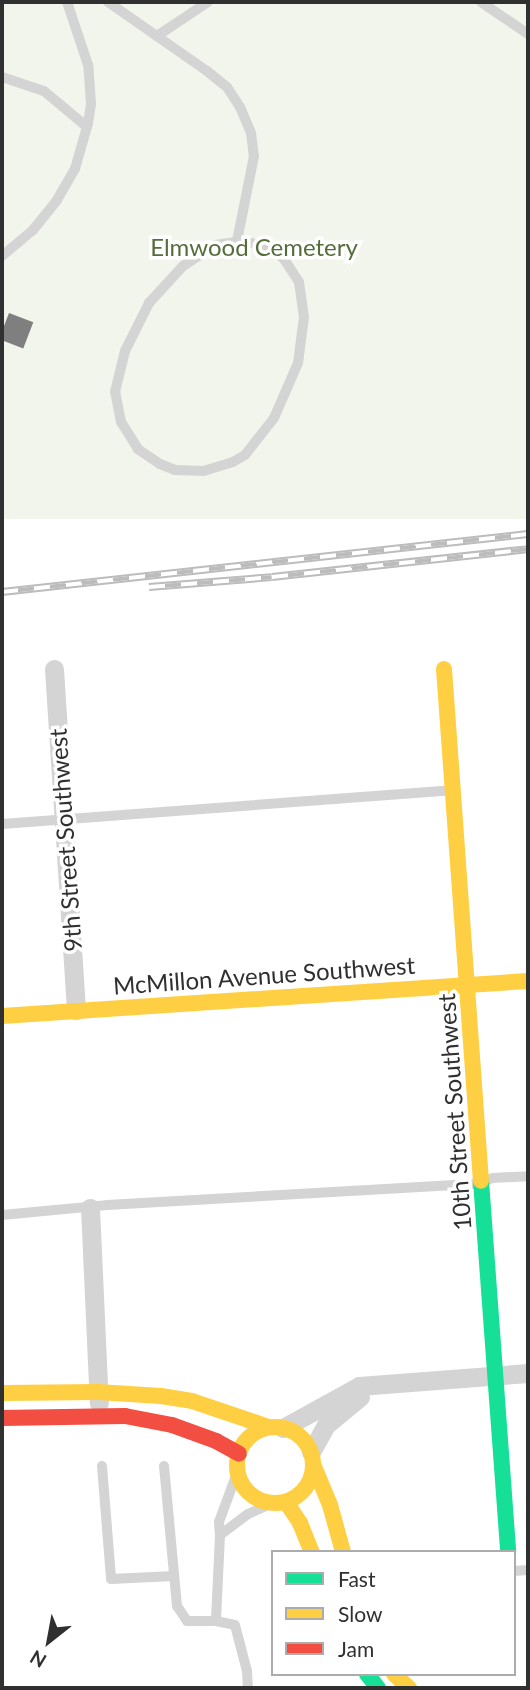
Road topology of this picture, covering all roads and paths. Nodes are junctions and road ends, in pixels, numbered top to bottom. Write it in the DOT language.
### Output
graph roads {
  1 [pos="67,2"];
  2 [pos="108,2"];
  3 [pos="208,2"];
  4 [pos="481,2"];
  5 [pos="493,2"];
  6 [pos="500,14"];
  7 [pos="528,34"];
  8 [pos="158,36"];
  9 [pos="2,77"];
  10 [pos="87,127"];
  11 [pos="237,241"];
  12 [pos="2,256"];
  13 [pos="54,669"];
  14 [pos="444,669"];
  15 [pos="452,790"];
  16 [pos="64,821"];
  17 [pos="2,824"];
  18 [pos="528,981"];
  19 [pos="468,985"];
  20 [pos="76,1010"];
  21 [pos="2,1016"];
  22 [pos="528,1176"];
  23 [pos="482,1181"];
  24 [pos="90,1208"];
  25 [pos="2,1215"];
  26 [pos="528,1373"];
  27 [pos="496,1375"];
  28 [pos="370,1387"];
  29 [pos="98,1392"];
  30 [pos="2,1393"];
  31 [pos="99,1415"];
  32 [pos="2,1418"];
  33 [pos="276,1427"];
  34 [pos="239,1454"];
  35 [pos="312,1458"];
  36 [pos="102,1466"];
  37 [pos="164,1466"];
  38 [pos="237,1473"];
  39 [pos="279,1503"];
  40 [pos="220,1535"];
  41 [pos="311,1550"];
  42 [pos="342,1550"];
  43 [pos="509,1550"];
  44 [pos="174,1577"];
  45 [pos="216,1621"];
  46 [pos="396,1676"];
  47 [pos="248,1688"];
  48 [pos="409,1688"];
  1 -- 10 [label="lane"];
  2 -- 8 [label="lane"];
  3 -- 8 [label="lane"];
  4 -- 6 [label="lane"];
  5 -- 6 [label="lane"];
  6 -- 7 [label="lane"];
  8 -- 11 [label="lane"];
  9 -- 10 [label="lane"];
  10 -- 12 [label="lane"];
  11 -- 11 [label="lane"];
  13 -- 16 [label="street, 9th Street Southwest"];
  14 -- 15 [label="street, 10th Street Southwest"];
  15 -- 16 [label="lane"];
  15 -- 19 [label="street, 10th Street Southwest"];
  16 -- 17 [label="lane"];
  16 -- 20 [label="street, 9th Street Southwest"];
  18 -- 19 [label="street, McMillon Avenue Southwest"];
  19 -- 20 [label="street, McMillon Avenue Southwest"];
  19 -- 23 [label="street, 10th Street Southwest"];
  20 -- 21 [label="street, McMillon Avenue Southwest"];
  22 -- 23 [label="lane"];
  23 -- 24 [label="lane"];
  23 -- 27 [label="street, 10th Street Southwest"];
  24 -- 25 [label="lane"];
  24 -- 29 [label="street"];
  26 -- 27 [label="street"];
  27 -- 28 [label="street"];
  27 -- 43 [label="street, 10th Street Southwest"];
  28 -- 33 [label="street"];
  28 -- 35 [label="street"];
  29 -- 30 [label="street"];
  29 -- 31 [label="street"];
  29 -- 33 [label="street"];
  31 -- 32 [label="street"];
  31 -- 34 [label="street"];
  33 -- 34 [label="street"];
  33 -- 35 [label="street"];
  34 -- 38 [label="street"];
  35 -- 39 [label="street"];
  35 -- 42 [label="street"];
  36 -- 44 [label="lane"];
  37 -- 44 [label="lane"];
  38 -- 39 [label="street"];
  38 -- 40 [label="lane"];
  39 -- 40 [label="lane"];
  39 -- 41 [label="street"];
  40 -- 45 [label="lane"];
  44 -- 45 [label="lane"];
  45 -- 47 [label="lane"];
  46 -- 48 [label="street"];
}
